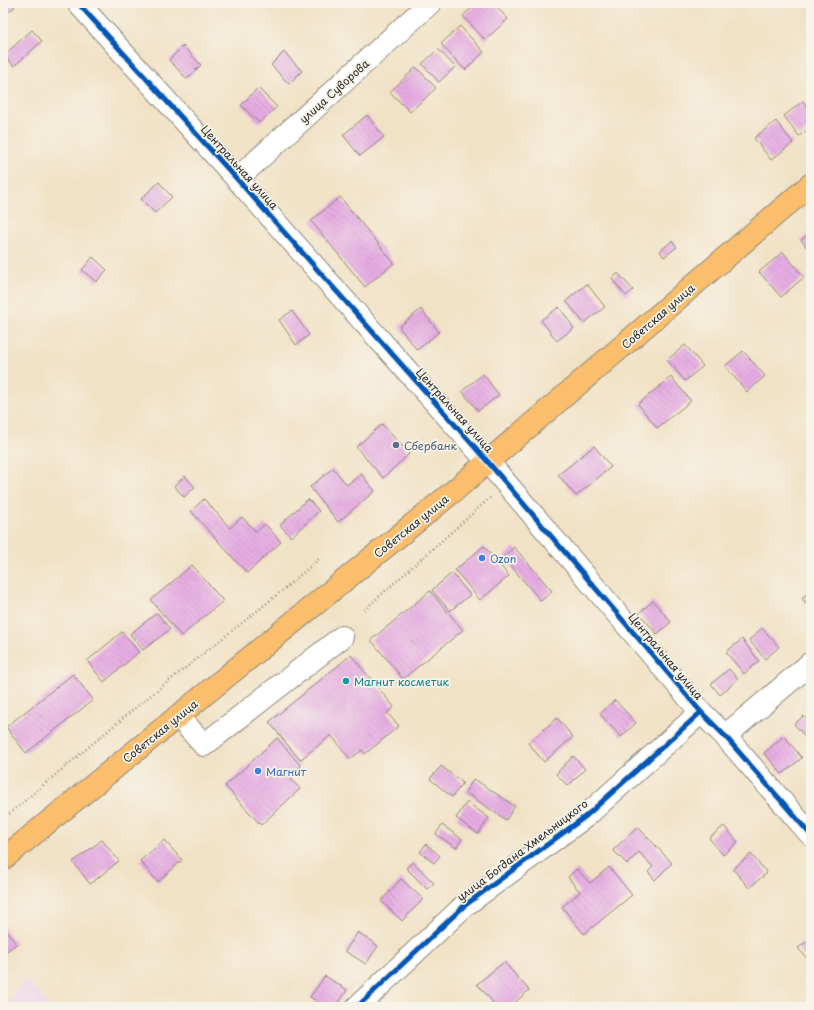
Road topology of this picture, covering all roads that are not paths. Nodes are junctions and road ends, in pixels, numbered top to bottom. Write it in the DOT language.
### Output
graph roads {
  1 [pos="78,3"];
  2 [pos="430,3"];
  3 [pos="237,179"];
  4 [pos="811,184"];
  5 [pos="488,462"];
  6 [pos="342,637"];
  7 [pos="811,662"];
  8 [pos="701,712"];
  9 [pos="178,716"];
  10 [pos="725,736"];
  11 [pos="811,835"];
  12 [pos="3,859"];
  13 [pos="357,1007"];
  1 -- 3 [label="street, Центральная улица"];
  2 -- 3 [label="street, улица Суворова"];
  3 -- 5 [label="street, Центральная улица"];
  4 -- 5 [label="highway, Советская улица"];
  5 -- 8 [label="street, Центральная улица"];
  5 -- 9 [label="highway, Советская улица"];
  6 -- 9 [label="street"];
  7 -- 10 [label="street"];
  8 -- 10 [label="street, Центральная улица"];
  8 -- 13 [label="street, улица Богдана Хмельницкого"];
  9 -- 12 [label="highway, Советская улица"];
  10 -- 11 [label="street, Центральная улица"];
}
